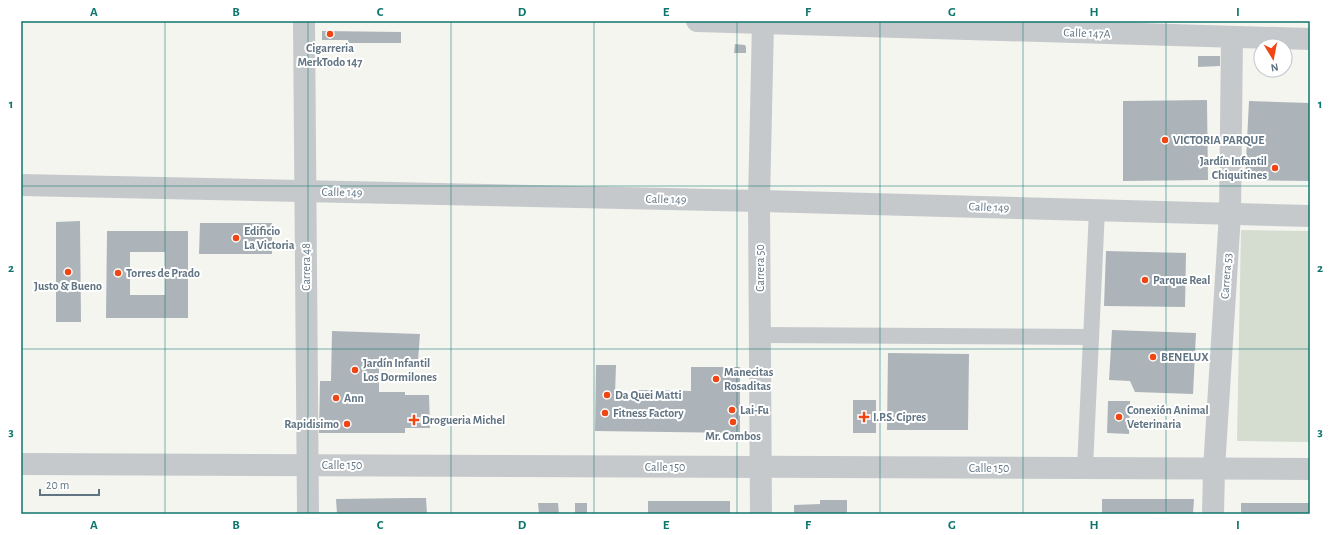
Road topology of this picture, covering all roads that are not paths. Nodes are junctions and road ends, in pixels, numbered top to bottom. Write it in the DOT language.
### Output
graph roads {
  1 [pos="304,21"];
  2 [pos="697,21"];
  3 [pos="762,23"];
  4 [pos="1232,37"];
  5 [pos="1310,39"];
  6 [pos="21,185"];
  7 [pos="305,191"];
  8 [pos="759,201"];
  9 [pos="1097,210"];
  10 [pos="1230,214"];
  11 [pos="1310,216"];
  12 [pos="760,335"];
  13 [pos="1091,337"];
  14 [pos="21,464"];
  15 [pos="307,465"];
  16 [pos="760,467"];
  17 [pos="1085,468"];
  18 [pos="1214,469"];
  19 [pos="1310,469"];
  20 [pos="308,514"];
  21 [pos="761,514"];
  22 [pos="1213,514"];
  1 -- 7 [label="street, Carrera 48"];
  2 -- 3 [label="street, Calle 147A"];
  3 -- 4 [label="street, Calle 147A"];
  3 -- 8 [label="street, Carrera 50"];
  4 -- 5 [label="street, Calle 147A"];
  4 -- 10 [label="street, Carrera 53"];
  6 -- 7 [label="street, Calle 149"];
  7 -- 8 [label="street, Calle 149"];
  7 -- 15 [label="street, Carrera 48"];
  8 -- 9 [label="street, Calle 149"];
  8 -- 12 [label="street, Carrera 50"];
  9 -- 10 [label="street, Calle 149"];
  9 -- 13 [label="street"];
  10 -- 11 [label="street, Calle 149"];
  10 -- 18 [label="street, Carrera 53"];
  12 -- 13 [label="street"];
  12 -- 16 [label="street, Carrera 50"];
  13 -- 17 [label="street"];
  14 -- 15 [label="street, Calle 150"];
  15 -- 16 [label="street, Calle 150"];
  15 -- 20 [label="street, Carrera 48"];
  16 -- 17 [label="street, Calle 150"];
  16 -- 21 [label="street, Carrera 50"];
  17 -- 18 [label="street, Calle 150"];
  18 -- 19 [label="street, Calle 150"];
  18 -- 22 [label="street, Carrera 53"];
}
